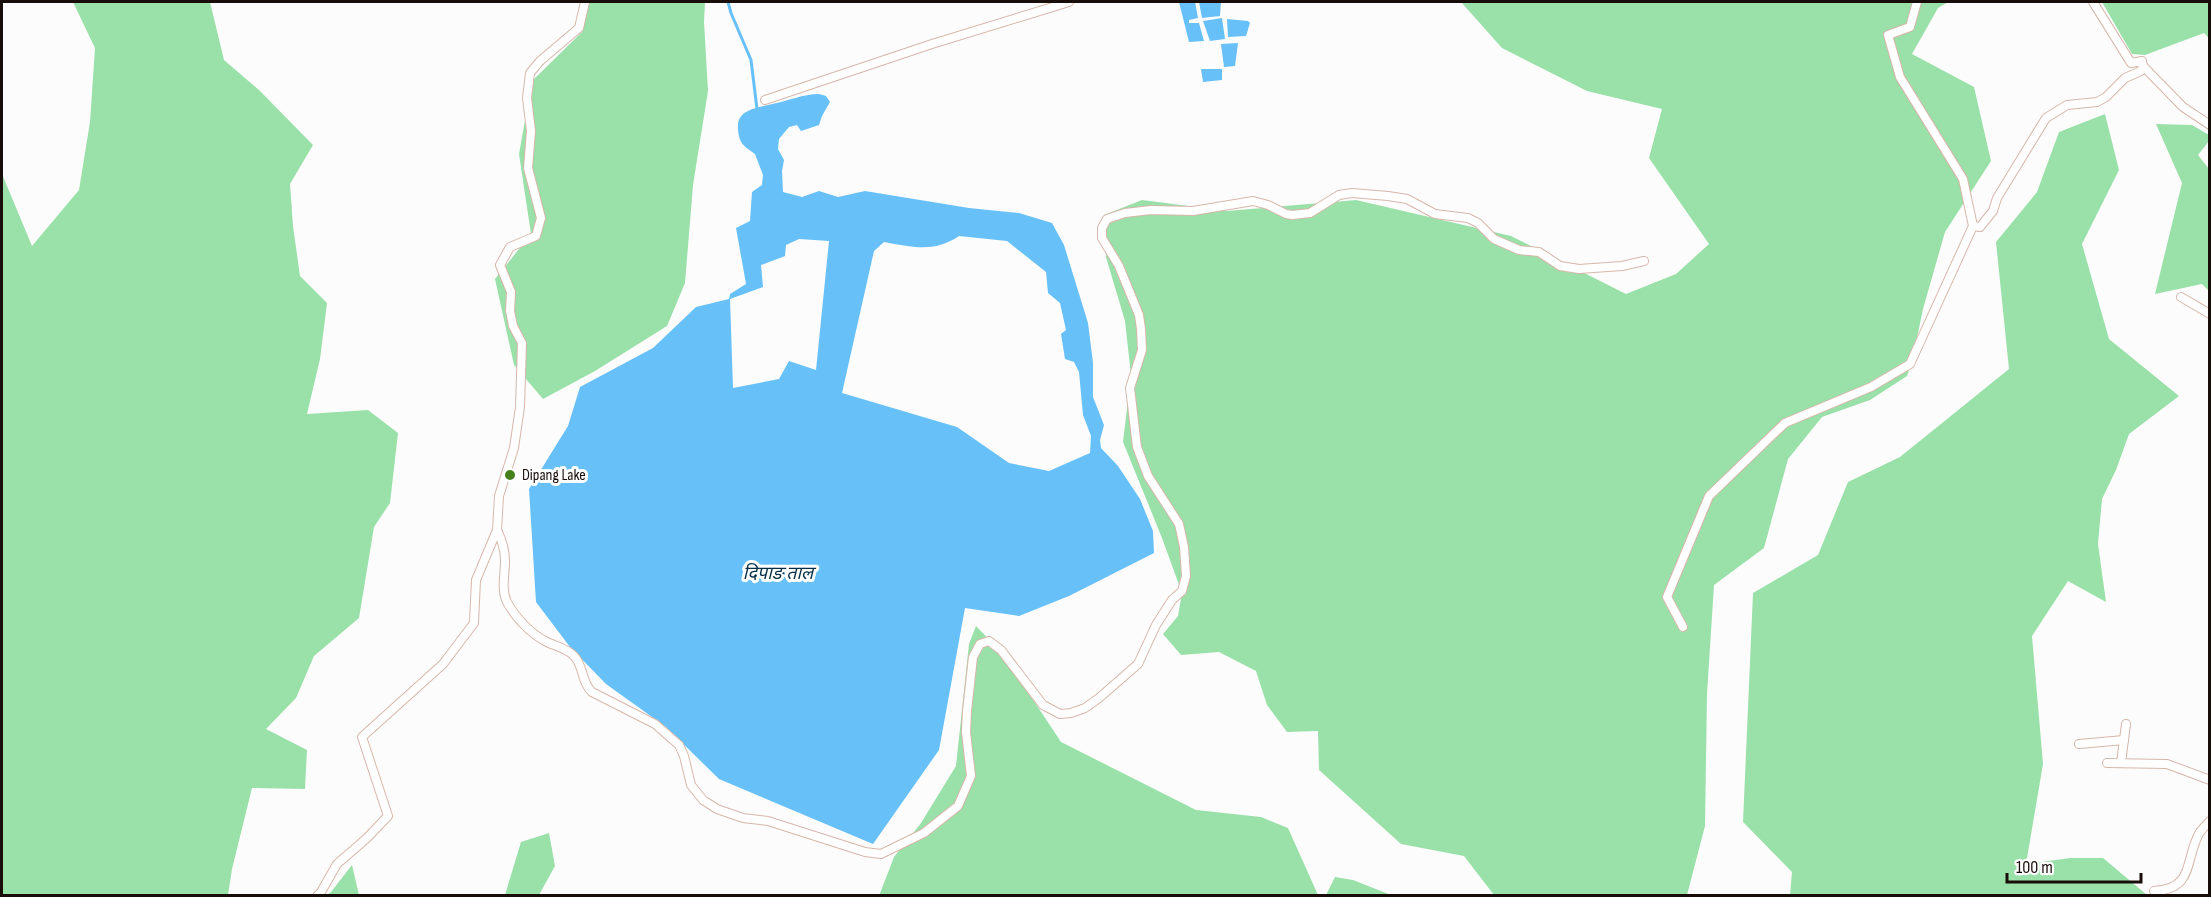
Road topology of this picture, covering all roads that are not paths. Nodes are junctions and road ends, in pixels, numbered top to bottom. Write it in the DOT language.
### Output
graph roads {
  1 [pos="585,2"];
  2 [pos="1069,2"];
  3 [pos="1917,2"];
  4 [pos="2093,2"];
  5 [pos="2143,66"];
  6 [pos="765,100"];
  7 [pos="2210,125"];
  8 [pos="1973,226"];
  9 [pos="1644,261"];
  10 [pos="2181,297"];
  11 [pos="2210,314"];
  12 [pos="497,530"];
  13 [pos="1683,627"];
  14 [pos="2127,724"];
  15 [pos="2124,740"];
  16 [pos="2079,744"];
  17 [pos="2107,763"];
  18 [pos="2121,763"];
  19 [pos="2210,780"];
  20 [pos="2210,820"];
  21 [pos="2154,891"];
  22 [pos="317,896"];
  1 -- 12 [label="street"];
  2 -- 6 [label="street"];
  3 -- 8 [label="street"];
  4 -- 5 [label="street"];
  5 -- 7 [label="street"];
  5 -- 8 [label="street"];
  8 -- 13 [label="street"];
  9 -- 12 [label="street"];
  10 -- 11 [label="street"];
  12 -- 22 [label="street"];
  14 -- 15 [label="street"];
  15 -- 16 [label="street"];
  15 -- 18 [label="street"];
  17 -- 18 [label="street"];
  18 -- 19 [label="street"];
  20 -- 21 [label="street"];
}
